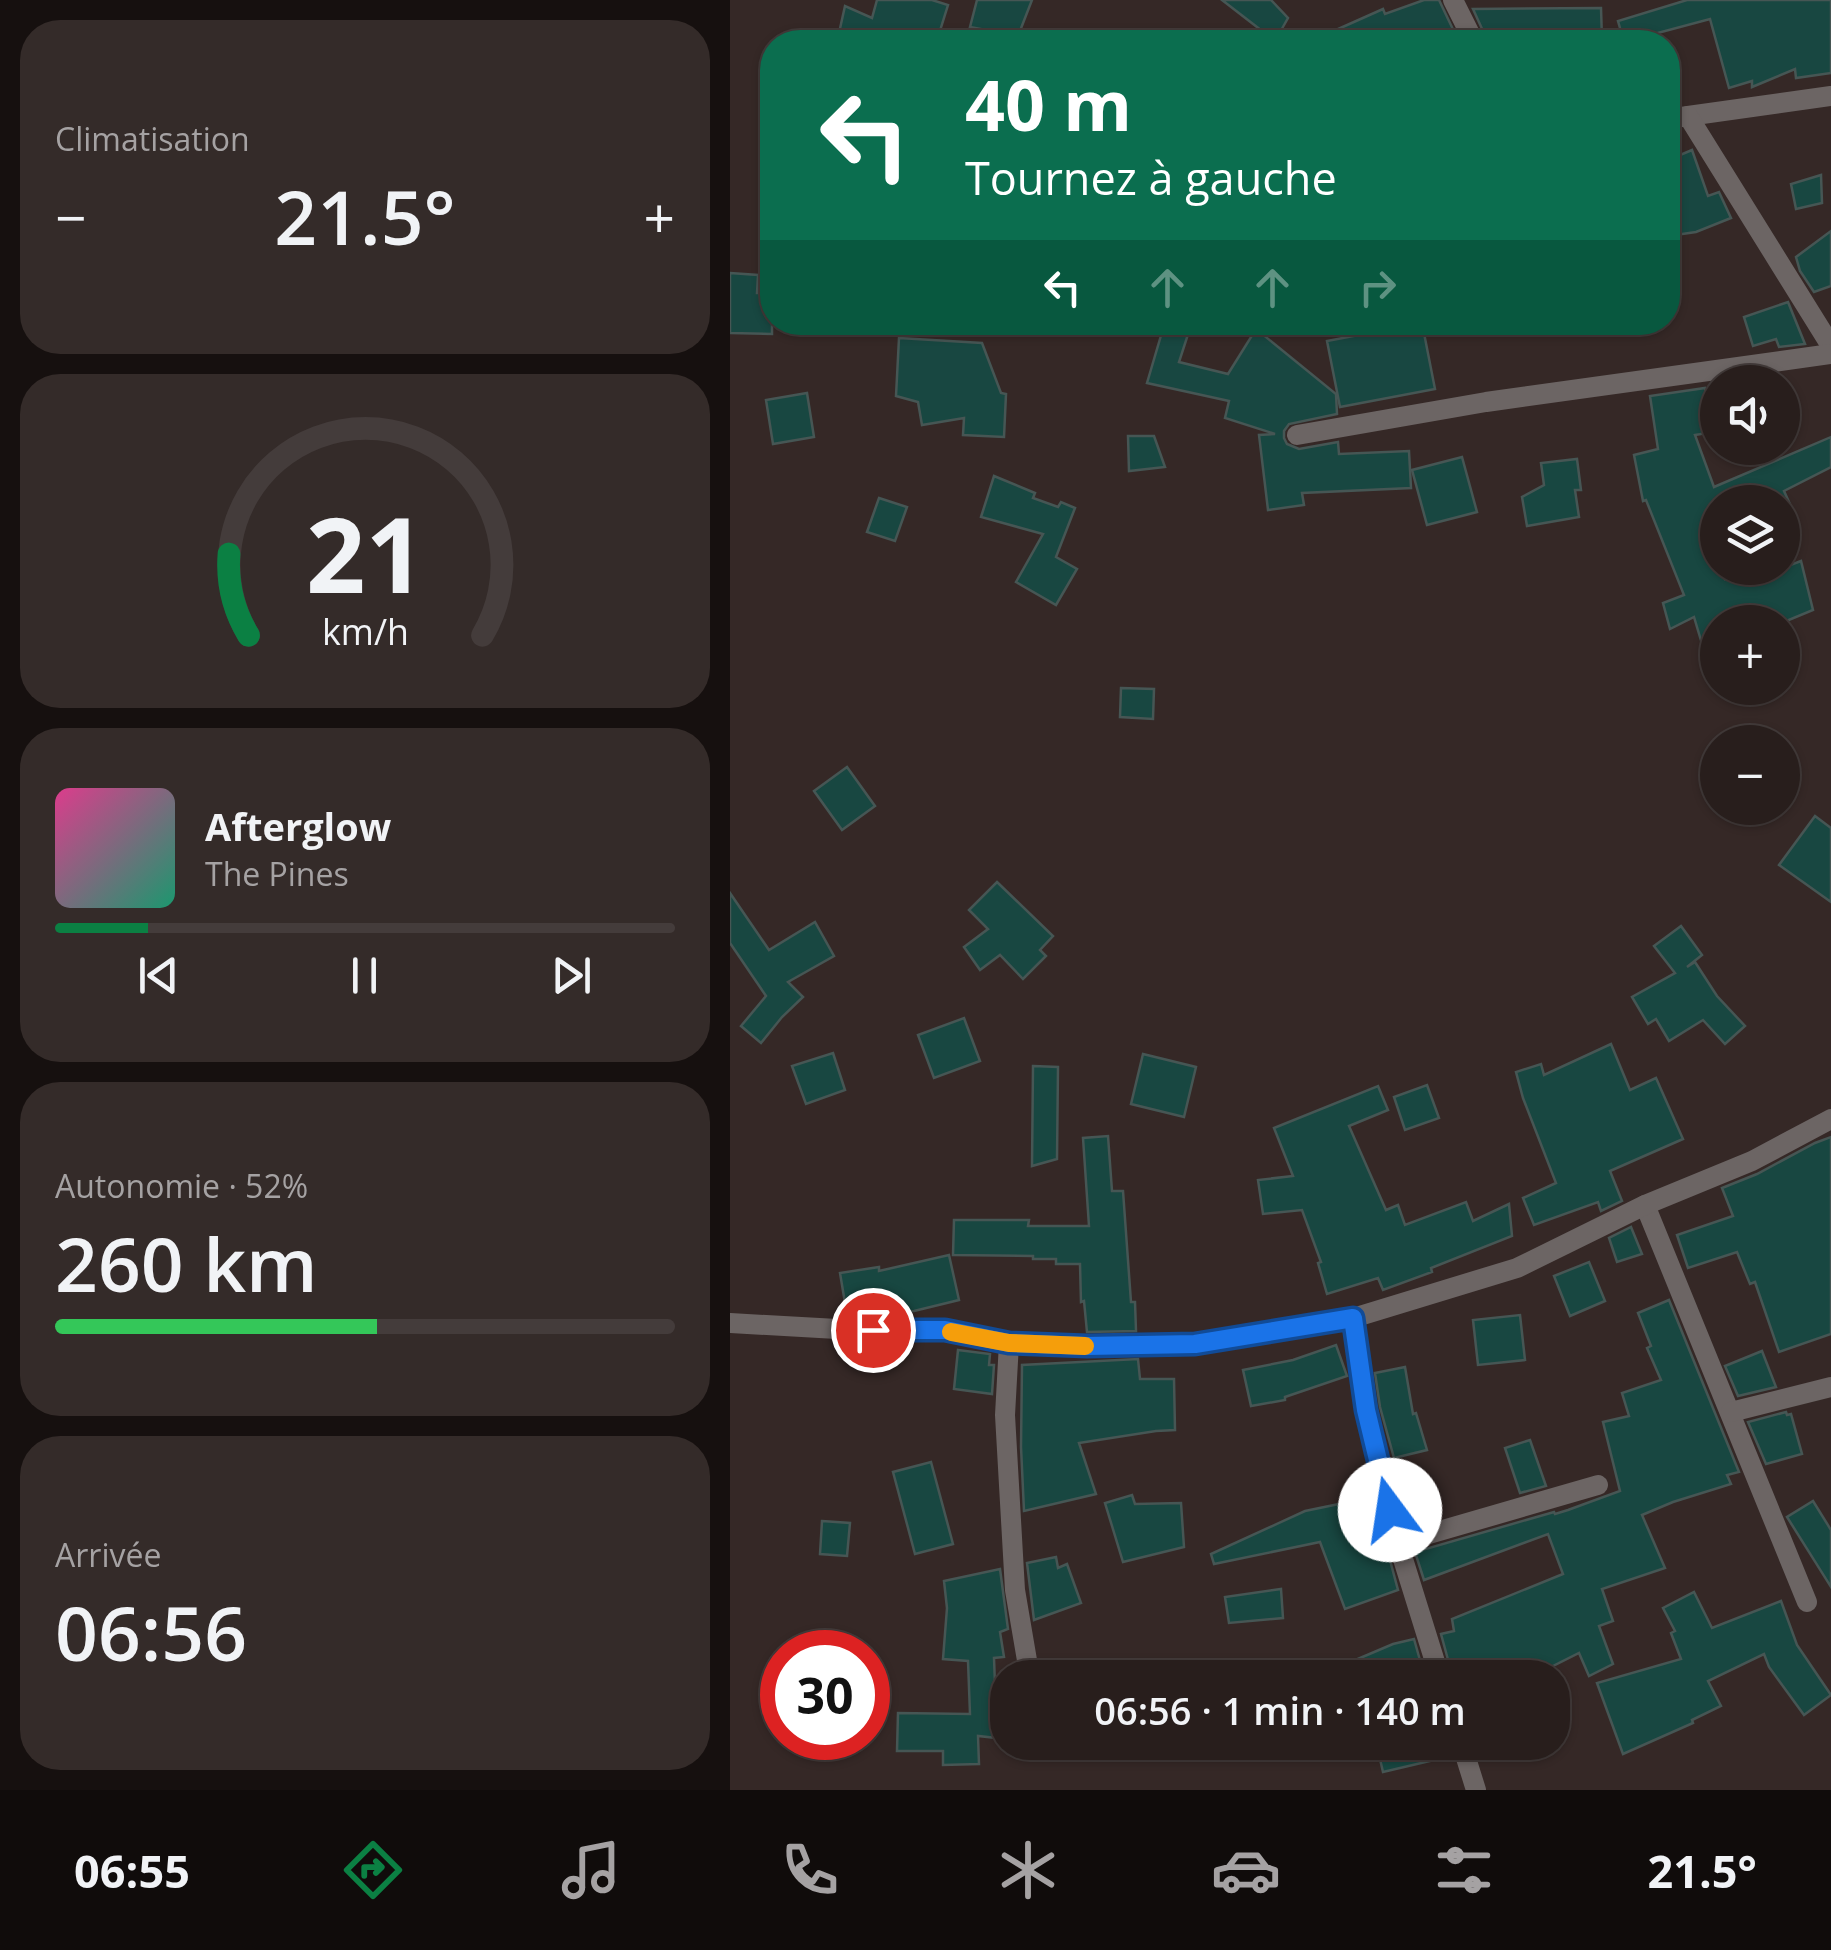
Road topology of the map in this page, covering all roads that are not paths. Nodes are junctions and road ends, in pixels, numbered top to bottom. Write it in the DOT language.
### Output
graph roads {
  1 [pos="1453,0"];
  2 [pos="1468,30"];
  3 [pos="1831,96"];
  4 [pos="1680,117"];
  5 [pos="1680,120"];
  6 [pos="1831,346"];
  7 [pos="1831,354"];
  8 [pos="1297,435"];
  9 [pos="1831,1119"];
  10 [pos="1645,1206"];
  11 [pos="1353,1318"];
  12 [pos="730,1323"];
  13 [pos="1009,1343"];
  14 [pos="1831,1387"];
  15 [pos="1731,1412"];
  16 [pos="1598,1485"];
  17 [pos="1398,1544"];
  18 [pos="1807,1602"];
  19 [pos="1027,1660"];
  20 [pos="1434,1660"];
  21 [pos="1467,1760"];
  22 [pos="1476,1790"];
  1 -- 2 [label="street"];
  3 -- 4 [label="street"];
  5 -- 6 [label="street"];
  7 -- 8 [label="street"];
  9 -- 10 [label="street"];
  10 -- 11 [label="street"];
  10 -- 15 [label="street"];
  11 -- 13 [label="street"];
  11 -- 17 [label="street"];
  12 -- 13 [label="street"];
  13 -- 19 [label="street"];
  14 -- 15 [label="street"];
  15 -- 18 [label="street"];
  16 -- 17 [label="street"];
  17 -- 20 [label="street"];
  21 -- 22 [label="street"];
}
